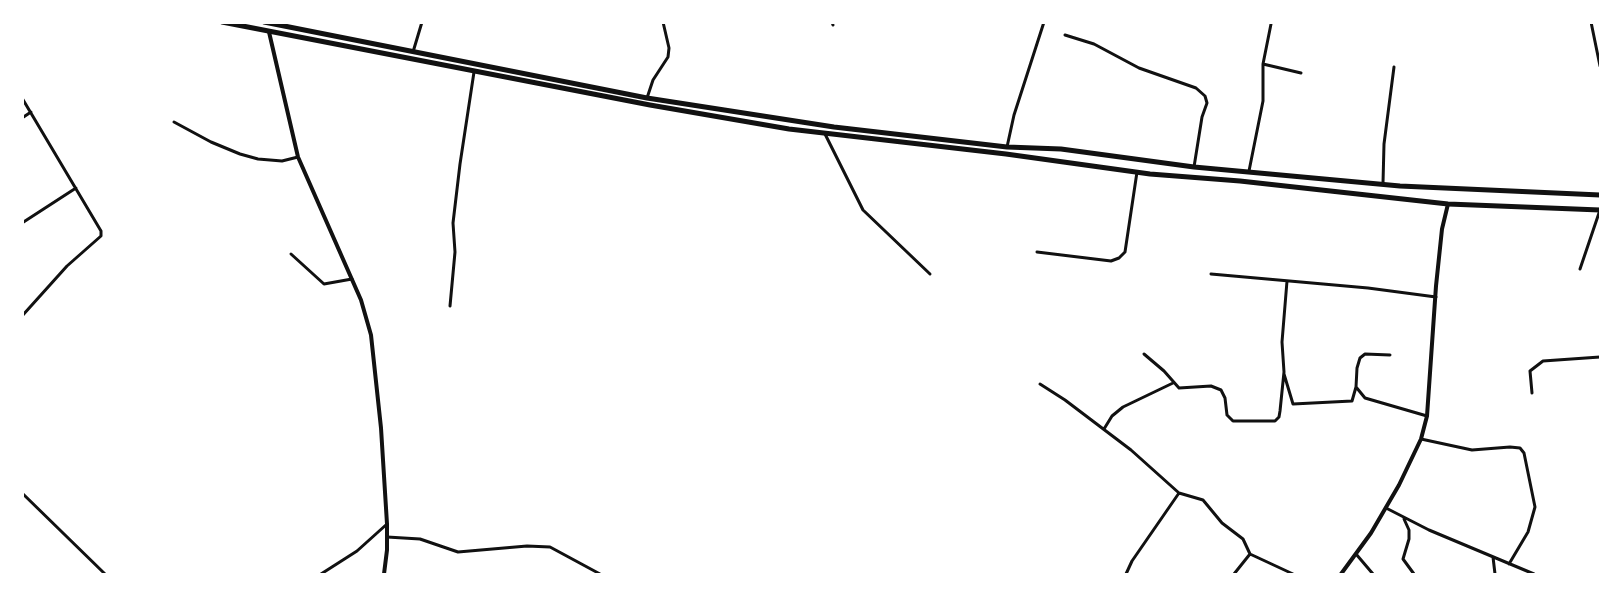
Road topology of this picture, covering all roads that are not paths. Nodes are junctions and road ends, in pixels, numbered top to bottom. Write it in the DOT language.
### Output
graph roads {
  1 [pos="222,22"];
  2 [pos="264,22"];
  3 [pos="422,22"];
  4 [pos="663,22"];
  5 [pos="1044,22"];
  6 [pos="1591,22"];
  7 [pos="1271,24"];
  8 [pos="269,32"];
  9 [pos="1065,34"];
  10 [pos="413,53"];
  11 [pos="1263,64"];
  12 [pos="1600,66"];
  13 [pos="1394,67"];
  14 [pos="474,72"];
  15 [pos="1301,73"];
  16 [pos="570,82"];
  17 [pos="568,89"];
  18 [pos="22,98"];
  19 [pos="647,98"];
  20 [pos="31,112"];
  21 [pos="22,118"];
  22 [pos="174,122"];
  23 [pos="825,134"];
  24 [pos="1007,147"];
  25 [pos="1005,154"];
  26 [pos="298,157"];
  27 [pos="1194,167"];
  28 [pos="1249,171"];
  29 [pos="1137,172"];
  30 [pos="1383,183"];
  31 [pos="76,188"];
  32 [pos="1600,195"];
  33 [pos="1448,204"];
  34 [pos="1600,210"];
  35 [pos="22,223"];
  36 [pos="1036,252"];
  37 [pos="291,254"];
  38 [pos="1580,269"];
  39 [pos="930,274"];
  40 [pos="1211,274"];
  41 [pos="352,279"];
  42 [pos="1287,281"];
  43 [pos="1436,297"];
  44 [pos="450,306"];
  45 [pos="22,316"];
  46 [pos="1144,354"];
  47 [pos="1390,355"];
  48 [pos="1600,357"];
  49 [pos="1284,372"];
  50 [pos="1173,382"];
  51 [pos="1040,384"];
  52 [pos="1356,387"];
  53 [pos="1532,393"];
  54 [pos="1427,416"];
  55 [pos="1104,429"];
  56 [pos="1421,439"];
  57 [pos="22,493"];
  58 [pos="1179,493"];
  59 [pos="1386,508"];
  60 [pos="1403,517"];
  61 [pos="387,524"];
  62 [pos="387,537"];
  63 [pos="1250,554"];
  64 [pos="1356,554"];
  65 [pos="1493,557"];
  66 [pos="1509,564"];
  67 [pos="105,574"];
  68 [pos="321,574"];
  69 [pos="384,574"];
  70 [pos="600,574"];
  71 [pos="1126,574"];
  72 [pos="1234,574"];
  73 [pos="1293,574"];
  74 [pos="1341,574"];
  75 [pos="1373,574"];
  76 [pos="1414,574"];
  77 [pos="1495,574"];
  78 [pos="1534,574"];
  1 -- 8 [label="main road"];
  2 -- 10 [label="main road"];
  3 -- 10 [label="street"];
  4 -- 19 [label="street"];
  5 -- 24 [label="street"];
  6 -- 12 [label="street"];
  7 -- 11 [label="street"];
  8 -- 14 [label="main road"];
  8 -- 26 [label="street"];
  9 -- 27 [label="street"];
  10 -- 16 [label="main road"];
  11 -- 15 [label="street"];
  11 -- 28 [label="street"];
  13 -- 30 [label="street"];
  14 -- 17 [label="main road"];
  14 -- 44 [label="street"];
  16 -- 17 [label="main road"];
  16 -- 19 [label="main road"];
  17 -- 23 [label="main road"];
  18 -- 20 [label="street"];
  19 -- 24 [label="main road"];
  20 -- 21 [label="street"];
  20 -- 31 [label="street"];
  22 -- 26 [label="street"];
  23 -- 25 [label="main road"];
  23 -- 39 [label="street"];
  24 -- 25 [label="street"];
  24 -- 27 [label="main road"];
  25 -- 29 [label="main road"];
  26 -- 41 [label="street"];
  27 -- 28 [label="main road"];
  28 -- 30 [label="main road"];
  29 -- 33 [label="main road"];
  29 -- 36 [label="street"];
  30 -- 32 [label="main road"];
  31 -- 35 [label="street"];
  31 -- 45 [label="street"];
  33 -- 34 [label="main road"];
  33 -- 43 [label="street"];
  34 -- 38 [label="street"];
  37 -- 41 [label="street"];
  40 -- 42 [label="street"];
  41 -- 61 [label="street"];
  42 -- 43 [label="street"];
  42 -- 49 [label="street"];
  43 -- 54 [label="street"];
  46 -- 50 [label="street"];
  47 -- 52 [label="street"];
  48 -- 53 [label="street"];
  49 -- 50 [label="street"];
  49 -- 52 [label="street"];
  50 -- 55 [label="street"];
  51 -- 55 [label="street"];
  52 -- 54 [label="street"];
  54 -- 56 [label="street"];
  55 -- 58 [label="street"];
  56 -- 59 [label="street"];
  56 -- 66 [label="street"];
  57 -- 67 [label="street"];
  58 -- 63 [label="street"];
  58 -- 71 [label="street"];
  59 -- 60 [label="street"];
  59 -- 64 [label="street"];
  60 -- 65 [label="street"];
  60 -- 76 [label="street"];
  61 -- 62 [label="street"];
  61 -- 68 [label="street"];
  62 -- 69 [label="street"];
  62 -- 70 [label="street"];
  63 -- 72 [label="street"];
  63 -- 73 [label="street"];
  64 -- 74 [label="street"];
  64 -- 75 [label="street"];
  65 -- 66 [label="street"];
  65 -- 77 [label="street"];
  66 -- 78 [label="street"];
}
